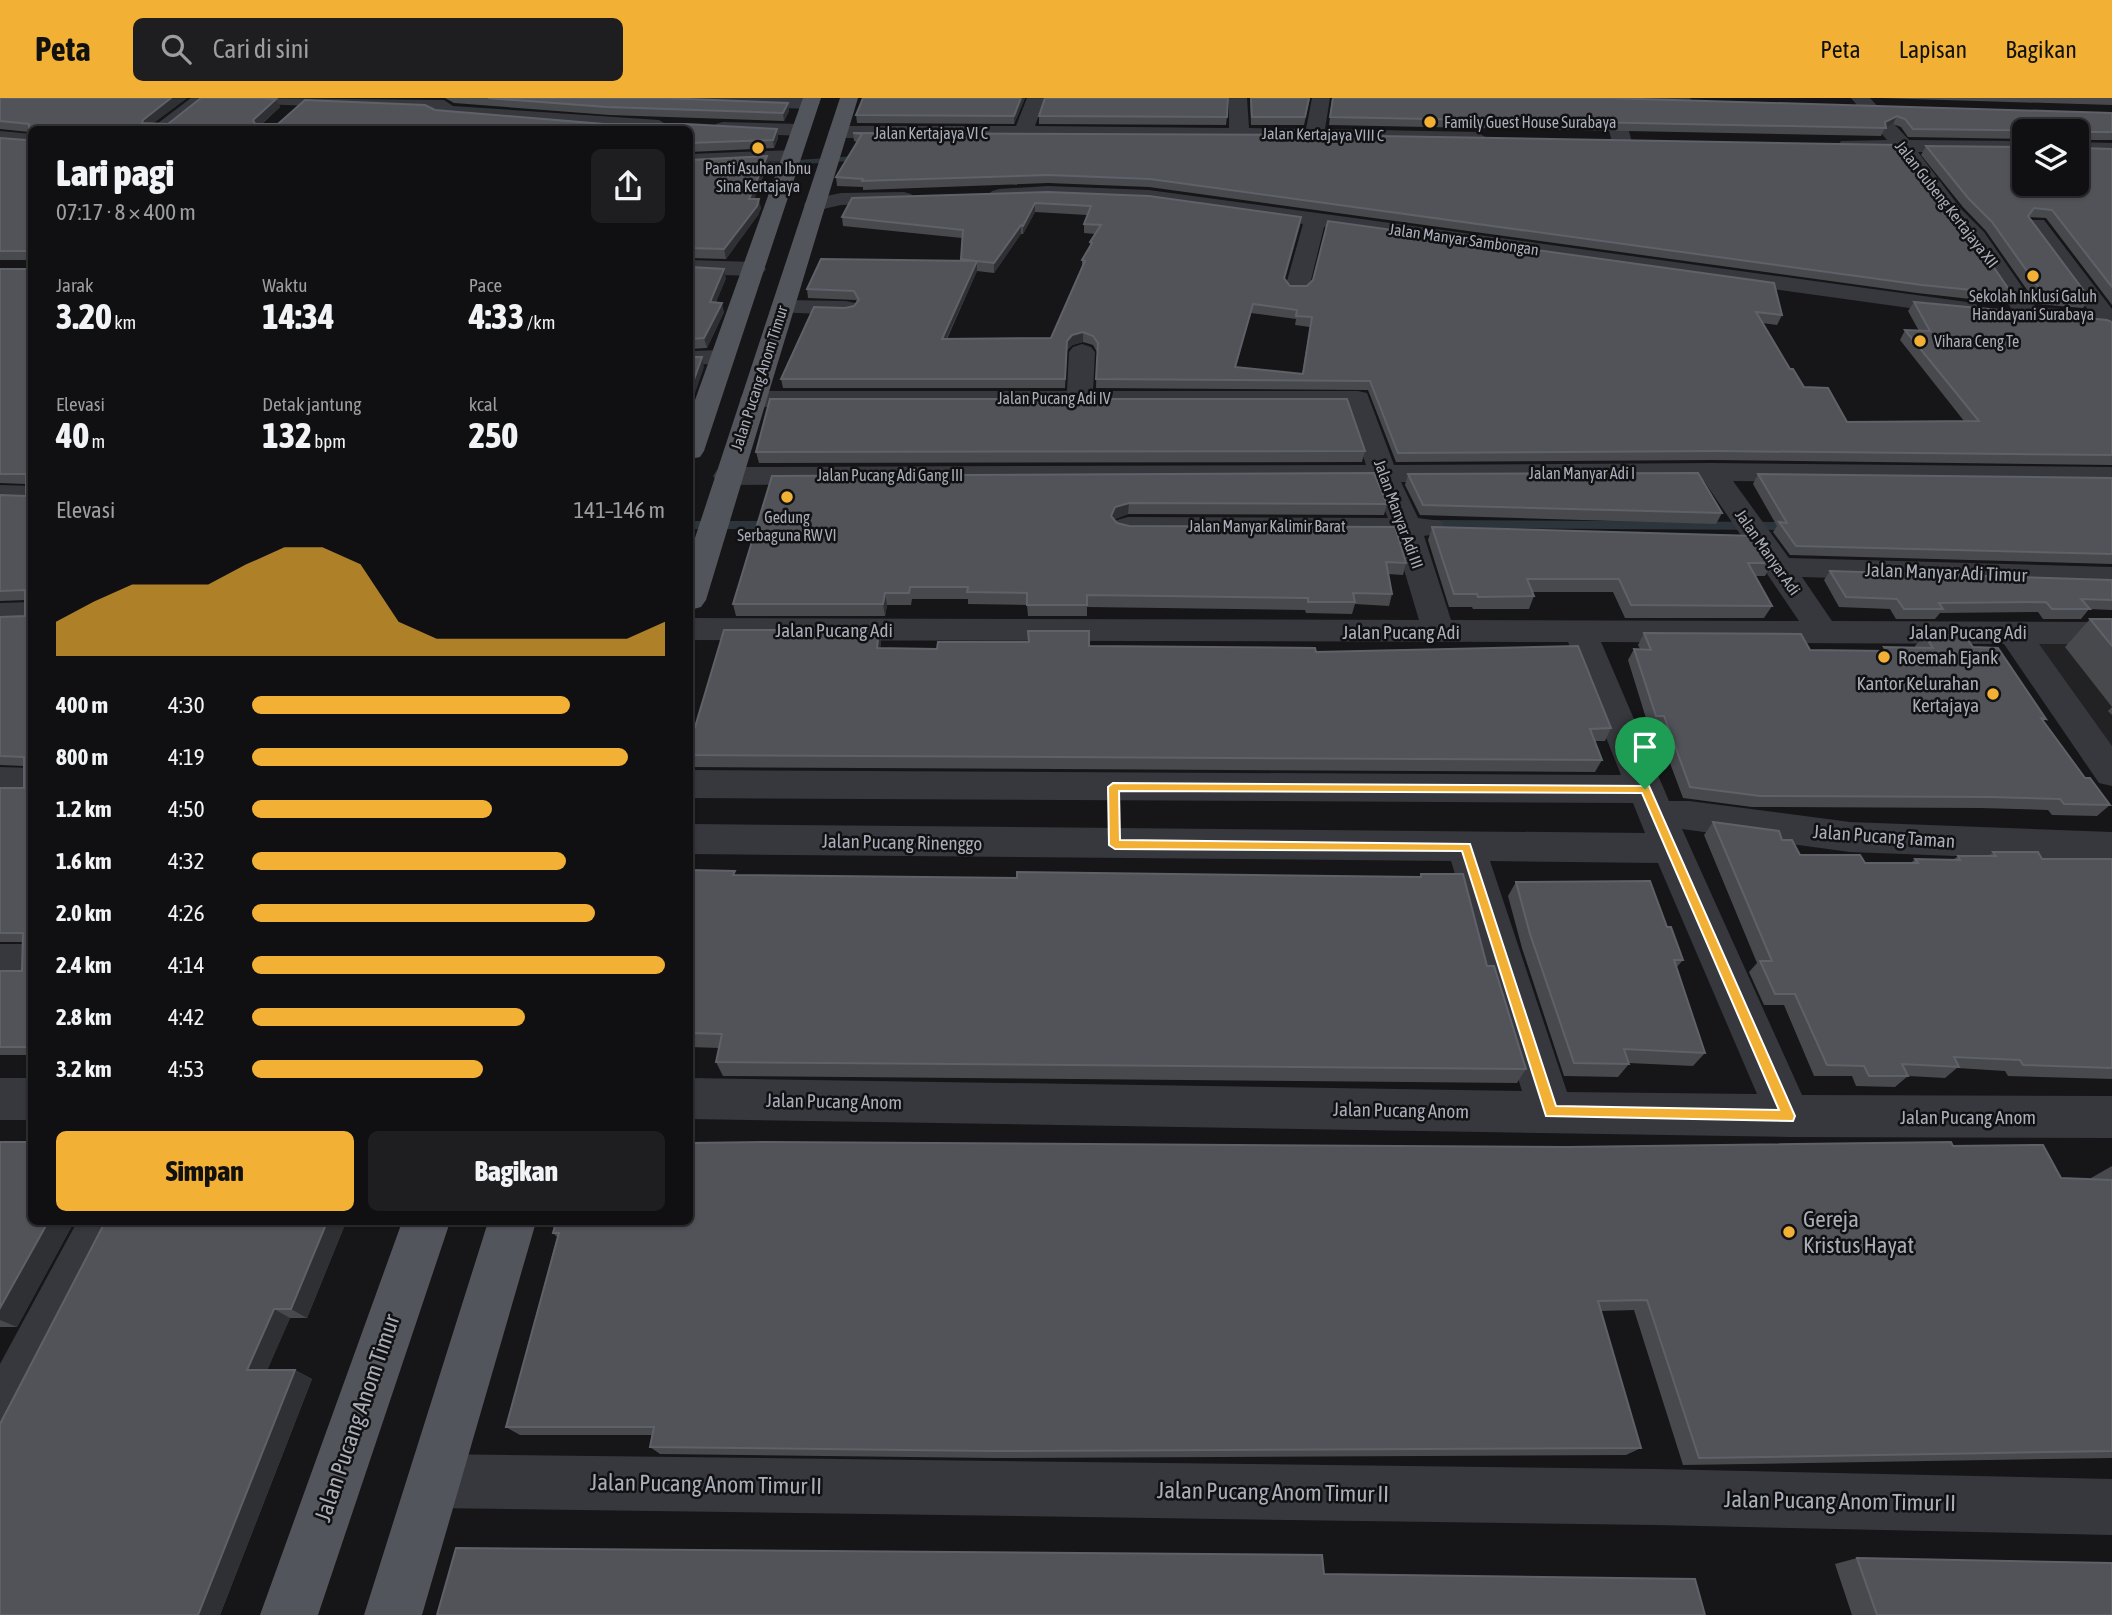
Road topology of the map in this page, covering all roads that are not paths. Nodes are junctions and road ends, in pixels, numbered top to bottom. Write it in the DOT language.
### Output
graph roads {
  1 [pos="203,98"];
  2 [pos="262,98"];
  3 [pos="667,98"];
  4 [pos="849,98"];
  5 [pos="1036,98"];
  6 [pos="1238,98"];
  7 [pos="1321,98"];
  8 [pos="1605,98"];
  9 [pos="1610,98"];
  10 [pos="304,99"];
  11 [pos="811,100"];
  12 [pos="1706,102"];
  13 [pos="1864,103"];
  14 [pos="445,105"];
  15 [pos="1842,107"];
  16 [pos="1896,108"];
  17 [pos="1142,109"];
  18 [pos="286,114"];
  19 [pos="422,123"];
  20 [pos="164,126"];
  21 [pos="654,126"];
  22 [pos="698,128"];
  23 [pos="801,131"];
  24 [pos="838,132"];
  25 [pos="1140,132"];
  26 [pos="1239,133"];
  27 [pos="1023,134"];
  28 [pos="1315,134"];
  29 [pos="0,137"];
  30 [pos="1496,139"];
  31 [pos="28,140"];
  32 [pos="1622,142"];
  33 [pos="1824,145"];
  34 [pos="1905,147"];
  35 [pos="2012,147"];
  36 [pos="2089,148"];
  37 [pos="2112,149"];
  38 [pos="693,160"];
  39 [pos="790,161"];
  40 [pos="981,196"];
  41 [pos="930,197"];
  42 [pos="825,199"];
  43 [pos="1315,218"];
  44 [pos="2036,225"];
  45 [pos="693,267"];
  46 [pos="754,269"];
  47 [pos="1297,289"];
  48 [pos="783,307"];
  49 [pos="846,308"];
  50 [pos="2029,314"];
  51 [pos="2110,321"];
  52 [pos="1082,352"];
  53 [pos="693,358"];
  54 [pos="722,358"];
  55 [pos="753,398"];
  56 [pos="1080,398"];
  57 [pos="1356,398"];
  58 [pos="693,442"];
  59 [pos="1712,472"];
  60 [pos="1383,473"];
  61 [pos="1053,474"];
  62 [pos="727,476"];
  63 [pos="2112,476"];
  64 [pos="0,494"];
  65 [pos="28,495"];
  66 [pos="1405,524"];
  67 [pos="1128,526"];
  68 [pos="1460,528"];
  69 [pos="1754,530"];
  70 [pos="1718,535"];
  71 [pos="1780,567"];
  72 [pos="2112,577"];
  73 [pos="693,590"];
  74 [pos="0,614"];
  75 [pos="28,614"];
  76 [pos="693,629"];
  77 [pos="1439,632"];
  78 [pos="1580,632"];
  79 [pos="1822,632"];
  80 [pos="2014,632"];
  81 [pos="2112,633"];
  82 [pos="2112,773"];
  83 [pos="0,781"];
  84 [pos="28,782"];
  85 [pos="693,784"];
  86 [pos="1113,787"];
  87 [pos="1173,788"];
  88 [pos="1657,817"];
  89 [pos="693,839"];
  90 [pos="1115,845"];
  91 [pos="1176,845"];
  92 [pos="1466,847"];
  93 [pos="2112,847"];
  94 [pos="0,961"];
  95 [pos="28,961"];
  96 [pos="28,1099"];
  97 [pos="693,1099"];
  98 [pos="0,1100"];
  99 [pos="1551,1112"];
  100 [pos="1789,1116"];
  101 [pos="2112,1117"];
  102 [pos="101,1225"];
  103 [pos="425,1225"];
  104 [pos="511,1225"];
  105 [pos="14,1362"];
  106 [pos="0,1417"];
  107 [pos="434,1481"];
  108 [pos="2112,1507"];
  109 [pos="289,1615"];
  110 [pos="393,1615"];
  1 -- 20 [label="street"];
  2 -- 10 [label="street"];
  3 -- 11 [label="street"];
  4 -- 24 [label="main road, Jalan Pucang Anom Timur"];
  5 -- 27 [label="street"];
  6 -- 26 [label="street"];
  7 -- 28 [label="street"];
  8 -- 9 [label="street"];
  9 -- 12 [label="street"];
  9 -- 32 [label="street"];
  10 -- 14 [label="street"];
  10 -- 18 [label="street"];
  11 -- 23 [label="main road"];
  13 -- 15 [label="street"];
  13 -- 16 [label="street"];
  13 -- 34 [label="street, Jalan Gubeng Kertajaya XII"];
  14 -- 19 [label="street"];
  14 -- 21 [label="street"];
  17 -- 25 [label="street"];
  22 -- 23 [label="street"];
  23 -- 39 [label="main road"];
  24 -- 27 [label="street, Jalan Kertajaya VI C"];
  24 -- 42 [label="main road, Jalan Pucang Anom Timur"];
  25 -- 26 [label="street, Jalan Kertajaya VIII C"];
  25 -- 27 [label="street, Jalan Kertajaya VIII C"];
  26 -- 28 [label="street, Jalan Kertajaya VIII C"];
  28 -- 30 [label="street, Jalan Kertajaya VIII C"];
  29 -- 31 [label="street"];
  33 -- 34 [label="street"];
  34 -- 35 [label="street"];
  34 -- 50 [label="street, Jalan Gubeng Kertajaya XII"];
  36 -- 37 [label="street"];
  38 -- 39 [label="street"];
  39 -- 46 [label="main road"];
  40 -- 43 [label="street, Jalan Manyar Sambongan"];
  41 -- 42 [label="street"];
  42 -- 48 [label="main road, Jalan Pucang Anom Timur"];
  43 -- 47 [label="street"];
  43 -- 50 [label="street, Jalan Manyar Sambongan"];
  44 -- 51 [label="street"];
  45 -- 46 [label="street"];
  46 -- 54 [label="main road"];
  48 -- 49 [label="street"];
  48 -- 55 [label="main road, Jalan Pucang Anom Timur"];
  50 -- 51 [label="street, Jalan Manyar Sambongan"];
  52 -- 56 [label="street"];
  53 -- 54 [label="street"];
  54 -- 58 [label="main road"];
  55 -- 56 [label="street, Jalan Pucang Adi IV"];
  55 -- 62 [label="main road, Jalan Pucang Anom Timur"];
  56 -- 57 [label="street, Jalan Pucang Adi IV"];
  57 -- 60 [label="street, Jalan Manyar Adi III"];
  59 -- 60 [label="street, Jalan Manyar Adi I"];
  59 -- 63 [label="street, Jalan Manyar Adi I"];
  59 -- 69 [label="street, Jalan Manyar Adi"];
  60 -- 61 [label="street, Jalan Manyar Adi I"];
  60 -- 66 [label="street, Jalan Manyar Adi III"];
  61 -- 62 [label="street, Jalan Pucang Adi Gang III"];
  62 -- 73 [label="main road, Jalan Pucang Anom Timur"];
  64 -- 65 [label="street"];
  66 -- 67 [label="street, Jalan Manyar Kalimir Barat"];
  66 -- 68 [label="street, Jalan Manyar Kalimir Barat"];
  66 -- 77 [label="street, Jalan Manyar Adi III"];
  69 -- 70 [label="street"];
  69 -- 71 [label="street, Jalan Manyar Adi"];
  71 -- 72 [label="street, Jalan Manyar Adi Timur"];
  71 -- 79 [label="street, Jalan Manyar Adi"];
  74 -- 75 [label="street"];
  76 -- 77 [label="street, Jalan Pucang Adi"];
  77 -- 78 [label="street, Jalan Pucang Adi"];
  78 -- 79 [label="street, Jalan Pucang Adi"];
  78 -- 88 [label="street"];
  79 -- 80 [label="street, Jalan Pucang Adi"];
  80 -- 81 [label="street, Jalan Pucang Adi"];
  80 -- 82 [label="street"];
  83 -- 84 [label="street"];
  85 -- 86 [label="street"];
  86 -- 87 [label="street"];
  86 -- 90 [label="street"];
  87 -- 88 [label="street"];
  87 -- 91 [label="street"];
  88 -- 92 [label="street, Jalan Pucang Rinenggo"];
  88 -- 93 [label="street, Jalan Pucang Taman"];
  88 -- 100 [label="street"];
  89 -- 90 [label="street, Jalan Pucang Rinenggo"];
  90 -- 91 [label="street, Jalan Pucang Rinenggo"];
  91 -- 92 [label="street, Jalan Pucang Rinenggo"];
  92 -- 99 [label="street"];
  94 -- 95 [label="street"];
  96 -- 98 [label="street"];
  97 -- 99 [label="street, Jalan Pucang Anom"];
  99 -- 100 [label="street, Jalan Pucang Anom"];
  100 -- 101 [label="street, Jalan Pucang Anom"];
  102 -- 105 [label="street"];
  103 -- 109 [label="main road, Jalan Pucang Anom Timur"];
  104 -- 107 [label="main road"];
  105 -- 106 [label="street"];
  107 -- 108 [label="street, Jalan Pucang Anom Timur II"];
  107 -- 110 [label="main road"];
}
